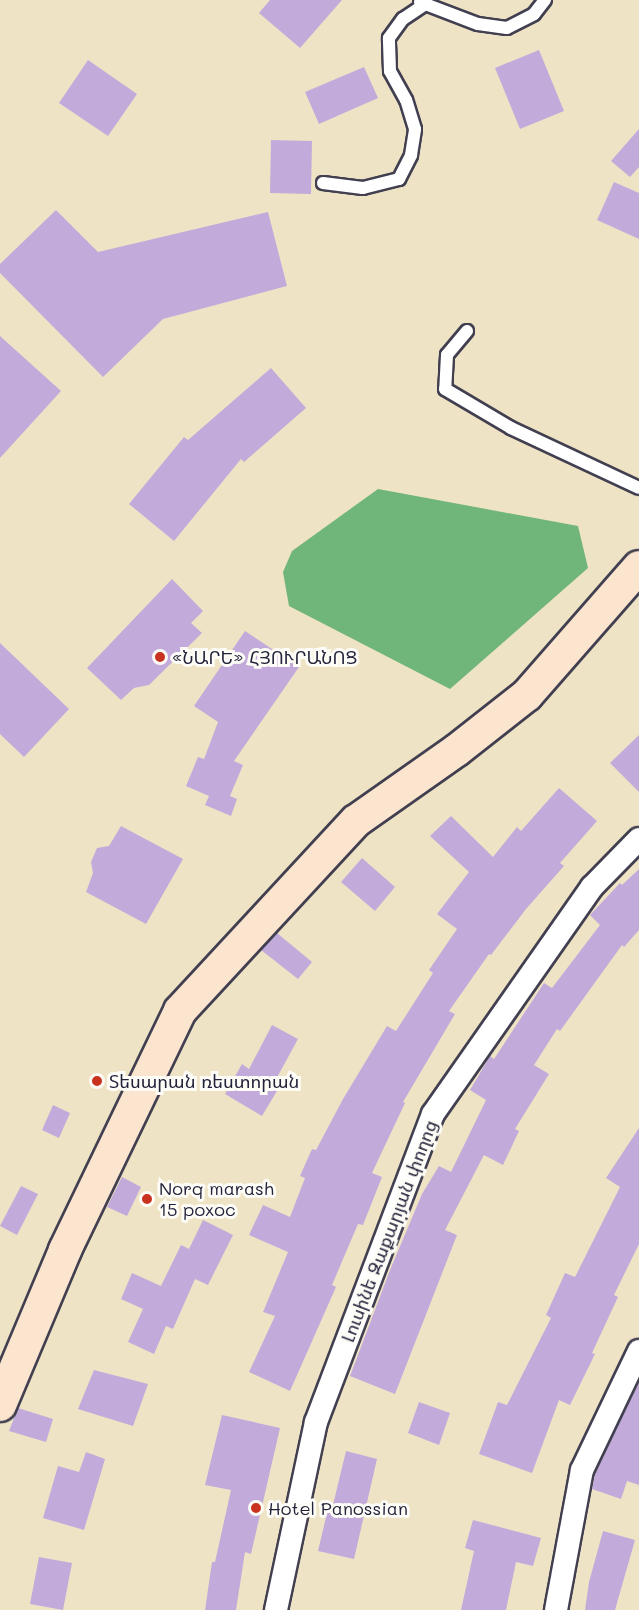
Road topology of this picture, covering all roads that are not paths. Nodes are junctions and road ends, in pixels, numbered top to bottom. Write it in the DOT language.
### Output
graph roads {
  1 [pos="545,0"];
  2 [pos="421,2"];
  3 [pos="323,183"];
  4 [pos="467,331"];
  5 [pos="639,488"];
  6 [pos="639,567"];
  7 [pos="639,839"];
  8 [pos="639,1351"];
  9 [pos="3,1390"];
  10 [pos="276,1610"];
  11 [pos="556,1610"];
  1 -- 2 [label="lane"];
  2 -- 3 [label="lane"];
  4 -- 5 [label="lane"];
  6 -- 9 [label="main road"];
  7 -- 10 [label="street, Լուսինե Զաքարյան փողոց"];
  8 -- 11 [label="street"];
}
